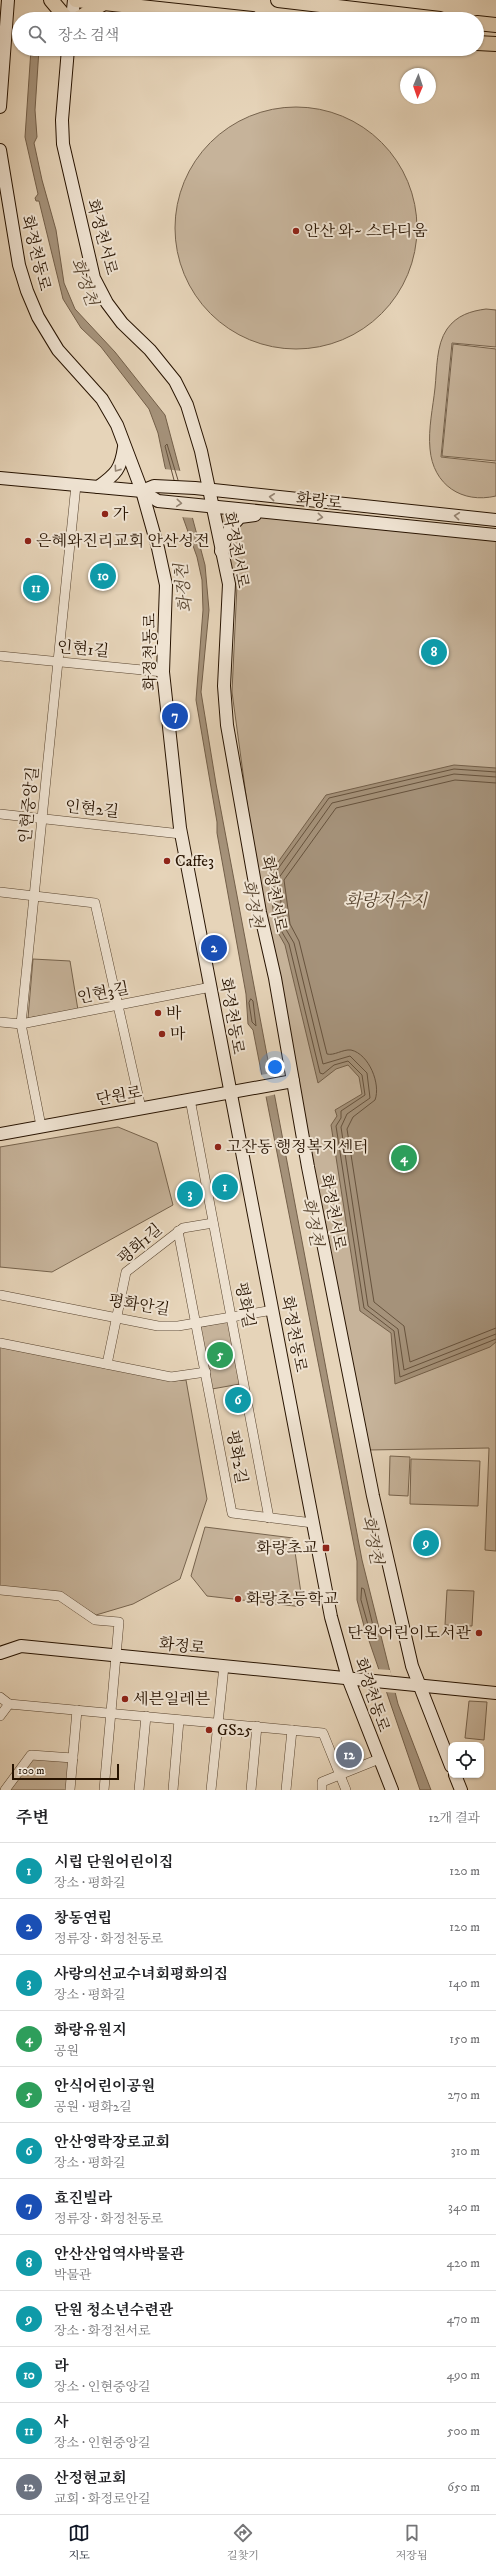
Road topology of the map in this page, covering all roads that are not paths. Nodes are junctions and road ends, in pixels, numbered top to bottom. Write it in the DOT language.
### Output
graph roads {
  1 [pos="8,0"];
  2 [pos="75,0"];
  3 [pos="278,0"];
  4 [pos="54,3"];
  5 [pos="104,3"];
  6 [pos="61,12"];
  7 [pos="73,12"];
  8 [pos="89,12"];
  9 [pos="187,12"];
  10 [pos="380,12"];
  11 [pos="484,24"];
  12 [pos="496,25"];
  13 [pos="484,43"];
  14 [pos="496,44"];
  15 [pos="67,56"];
  16 [pos="0,107"];
  17 [pos="0,150"];
  18 [pos="124,444"];
  19 [pos="0,478"];
  20 [pos="76,485"];
  21 [pos="98,487"];
  22 [pos="142,491"];
  23 [pos="208,491"];
  24 [pos="212,507"];
  25 [pos="278,513"];
  26 [pos="496,520"];
  27 [pos="496,535"];
  28 [pos="221,551"];
  29 [pos="0,656"];
  30 [pos="58,662"];
  31 [pos="163,672"];
  32 [pos="0,814"];
  33 [pos="42,818"];
  34 [pos="181,834"];
  35 [pos="0,892"];
  36 [pos="34,896"];
  37 [pos="211,987"];
  38 [pos="118,1005"];
  39 [pos="0,1022"];
  40 [pos="21,1024"];
  41 [pos="289,1081"];
  42 [pos="230,1092"];
  43 [pos="190,1099"];
  44 [pos="141,1108"];
  45 [pos="41,1126"];
  46 [pos="0,1134"];
  47 [pos="213,1224"];
  48 [pos="178,1231"];
  49 [pos="0,1295"];
  50 [pos="273,1310"];
  51 [pos="116,1318"];
  52 [pos="232,1318"];
  53 [pos="197,1323"];
  54 [pos="0,1343"];
  55 [pos="107,1364"];
  56 [pos="206,1372"];
  57 [pos="269,1518"];
  58 [pos="313,1523"];
  59 [pos="0,1590"];
  60 [pos="0,1653"];
  61 [pos="117,1655"];
  62 [pos="224,1666"];
  63 [pos="348,1678"];
  64 [pos="419,1685"];
  65 [pos="496,1693"];
  66 [pos="0,1697"];
  67 [pos="9,1704"];
  68 [pos="77,1710"];
  69 [pos="111,1712"];
  70 [pos="0,1716"];
  71 [pos="146,1716"];
  72 [pos="179,1720"];
  73 [pos="217,1723"];
  74 [pos="257,1726"];
  75 [pos="292,1730"];
  76 [pos="73,1758"];
  77 [pos="448,1758"];
  78 [pos="379,1759"];
  79 [pos="340,1775"];
  80 [pos="456,1778"];
  81 [pos="5,1790"];
  82 [pos="70,1790"];
  83 [pos="104,1790"];
  84 [pos="139,1790"];
  85 [pos="173,1790"];
  86 [pos="211,1790"];
  87 [pos="251,1790"];
  88 [pos="286,1790"];
  89 [pos="322,1790"];
  90 [pos="346,1790"];
  91 [pos="392,1790"];
  92 [pos="461,1790"];
  1 -- 16 [label="street"];
  2 -- 5 [label="main road"];
  2 -- 7 [label="street"];
  3 -- 10 [label="main road"];
  4 -- 6 [label="main road"];
  5 -- 8 [label="main road"];
  5 -- 9 [label="main road"];
  11 -- 12 [label="main road"];
  13 -- 14 [label="main road"];
  15 -- 23 [label="street, 화정천서로"];
  17 -- 18 [label="street, 화정천동로"];
  18 -- 21 [label="street, one-way"];
  18 -- 22 [label="street, 화정천동로"];
  19 -- 20 [label="street, 화랑로"];
  20 -- 21 [label="street, 화랑로"];
  20 -- 30 [label="street, 인현중앙길"];
  21 -- 22 [label="street, 화랑로"];
  22 -- 23 [label="street, 화랑로"];
  22 -- 24 [label="street, 화랑로, one-way"];
  22 -- 31 [label="street, 화정천동로"];
  23 -- 24 [label="street, 화정천서로"];
  26 -- 23 [label="street, 화랑로, one-way"];
  24 -- 25 [label="street, 화랑로"];
  24 -- 28 [label="street, 화정천서로"];
  25 -- 27 [label="street, 화랑로, one-way"];
  25 -- 28 [label="street"];
  28 -- 41 [label="street, 화정천서로"];
  29 -- 30 [label="street, 인현1길"];
  30 -- 31 [label="street, 인현1길"];
  30 -- 33 [label="street, 인현중앙길"];
  31 -- 34 [label="street, 화정천동로"];
  32 -- 33 [label="street, 인현2길"];
  33 -- 34 [label="street, 인현2길"];
  33 -- 36 [label="street, 인현중앙길"];
  34 -- 37 [label="street, 화정천동로"];
  35 -- 36 [label="street"];
  36 -- 38 [label="street"];
  36 -- 40 [label="street, 인현중앙길"];
  37 -- 38 [label="street, 인현3길"];
  37 -- 42 [label="street, 화정천동로"];
  38 -- 40 [label="street, 인현3길"];
  38 -- 44 [label="street"];
  39 -- 40 [label="street, 인현3길"];
  40 -- 45 [label="street, 인현중앙길"];
  41 -- 42 [label="street, 단원로"];
  41 -- 64 [label="street, 화정천서로"];
  42 -- 43 [label="street, 단원로"];
  42 -- 50 [label="street, 화정천동로"];
  43 -- 44 [label="street, 단원로"];
  43 -- 47 [label="street, 평화길"];
  44 -- 45 [label="street, 단원로"];
  45 -- 46 [label="street, 단원로"];
  47 -- 48 [label="street, 평화1길"];
  47 -- 52 [label="street, 평화길"];
  48 -- 51 [label="street, 평화1길"];
  48 -- 53 [label="street, 평화2길"];
  49 -- 51 [label="street, 평화안길"];
  50 -- 52 [label="street, 평화안길"];
  50 -- 58 [label="street, 화정천동로"];
  51 -- 53 [label="street, 평화안길"];
  51 -- 55 [label="street, 평화1길"];
  52 -- 53 [label="street, 평화안길"];
  52 -- 57 [label="street, 평화길"];
  53 -- 56 [label="street, 평화2길"];
  54 -- 55 [label="street"];
  55 -- 56 [label="street"];
  56 -- 57 [label="street, 평화2길"];
  57 -- 58 [label="street, 평화2길"];
  58 -- 63 [label="street, 화정천동로"];
  59 -- 61 [label="street"];
  60 -- 61 [label="street, 화정로"];
  61 -- 62 [label="street, 화정로"];
  61 -- 69 [label="street"];
  62 -- 63 [label="street, 화정로"];
  62 -- 73 [label="street"];
  63 -- 64 [label="street, 화정로"];
  63 -- 78 [label="street, 화정천동로"];
  64 -- 65 [label="street"];
  64 -- 77 [label="street, 화정천서로"];
  66 -- 67 [label="street"];
  67 -- 68 [label="street"];
  67 -- 70 [label="street"];
  68 -- 69 [label="street"];
  68 -- 76 [label="street"];
  69 -- 71 [label="street"];
  69 -- 83 [label="street"];
  71 -- 72 [label="street"];
  71 -- 84 [label="street"];
  72 -- 73 [label="street"];
  72 -- 85 [label="street"];
  73 -- 74 [label="street"];
  73 -- 86 [label="street"];
  74 -- 75 [label="street"];
  74 -- 87 [label="street"];
  75 -- 79 [label="street"];
  75 -- 88 [label="street"];
  76 -- 81 [label="street"];
  76 -- 82 [label="street"];
  78 -- 79 [label="street"];
  78 -- 91 [label="street, 화정천동로"];
  79 -- 89 [label="street"];
  79 -- 90 [label="street"];
  80 -- 92 [label="street"];
}
